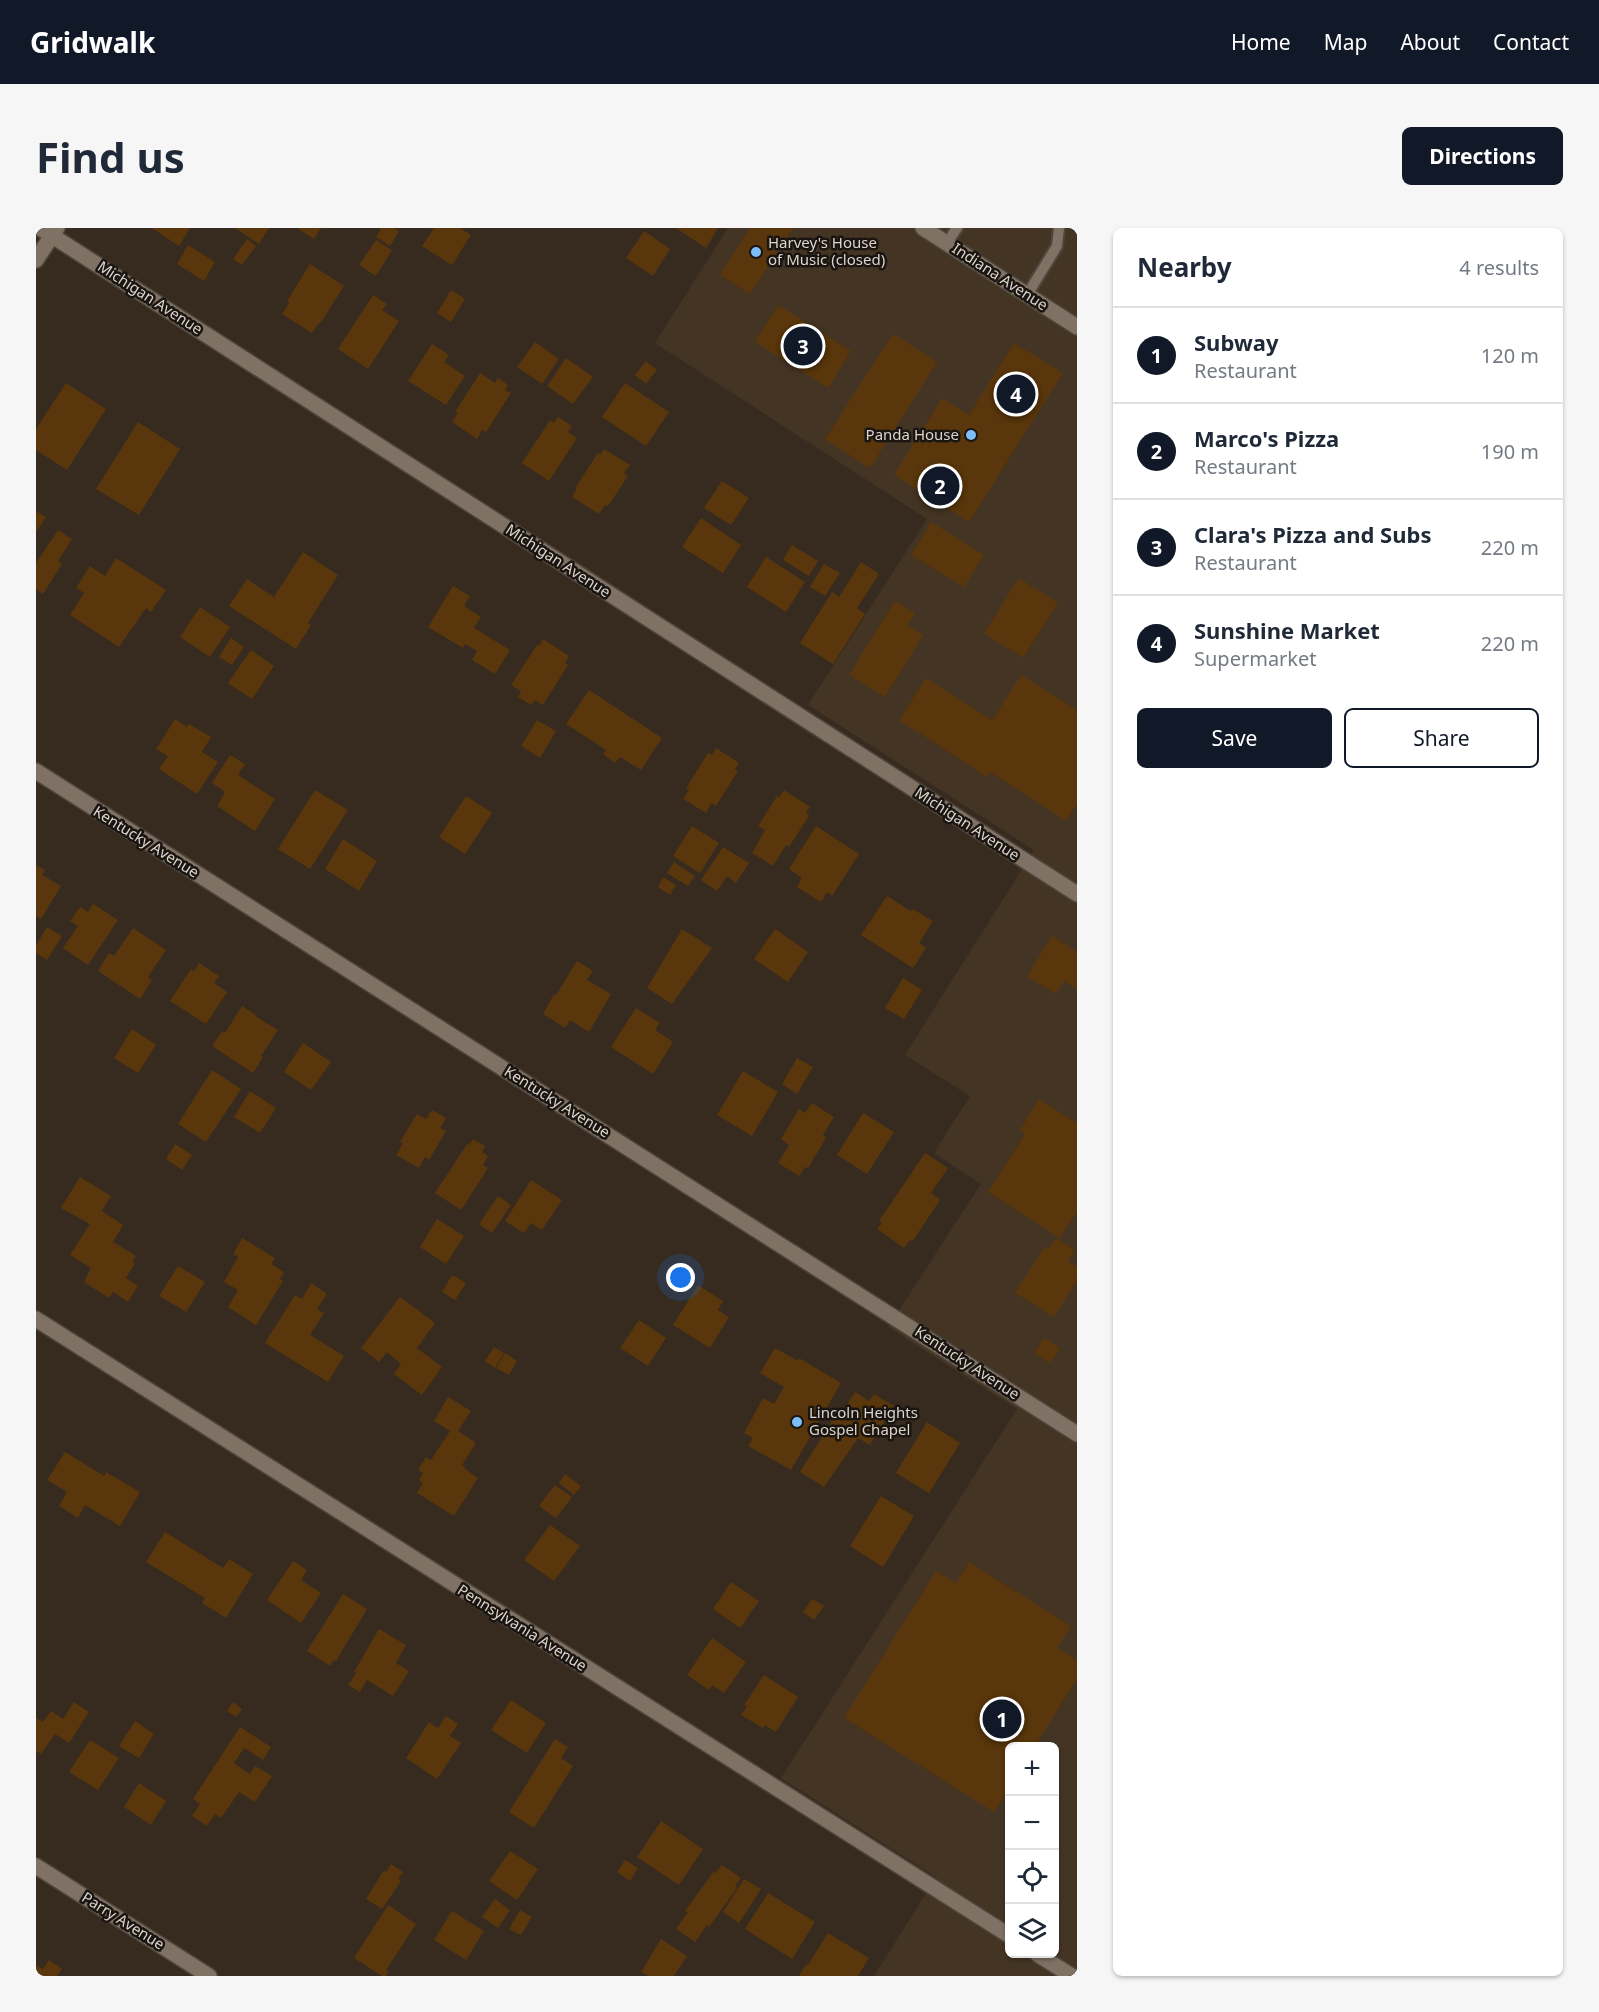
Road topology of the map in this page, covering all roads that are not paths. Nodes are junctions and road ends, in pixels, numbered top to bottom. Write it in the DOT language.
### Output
graph roads {
  1 [pos="923,228"];
  2 [pos="957,228"];
  3 [pos="1059,228"];
  4 [pos="49,231"];
  5 [pos="947,243"];
  6 [pos="36,260"];
  7 [pos="1027,295"];
  8 [pos="1077,327"];
  9 [pos="36,771"];
  10 [pos="1077,894"];
  11 [pos="36,1319"];
  12 [pos="1077,1434"];
  13 [pos="36,1866"];
  14 [pos="1005,1933"];
  15 [pos="1045,1958"];
  16 [pos="209,1976"];
  17 [pos="1072,1976"];
  1 -- 5 [label="street, Indiana Avenue"];
  2 -- 5 [label="lane"];
  3 -- 7 [label="lane"];
  4 -- 6 [label="street"];
  4 -- 10 [label="street, Michigan Avenue"];
  5 -- 7 [label="street, Indiana Avenue"];
  7 -- 8 [label="street, Indiana Avenue"];
  9 -- 12 [label="street, Kentucky Avenue"];
  11 -- 14 [label="street, Pennsylvania Avenue"];
  13 -- 16 [label="street, Parry Avenue"];
  15 -- 17 [label="street"];
}
